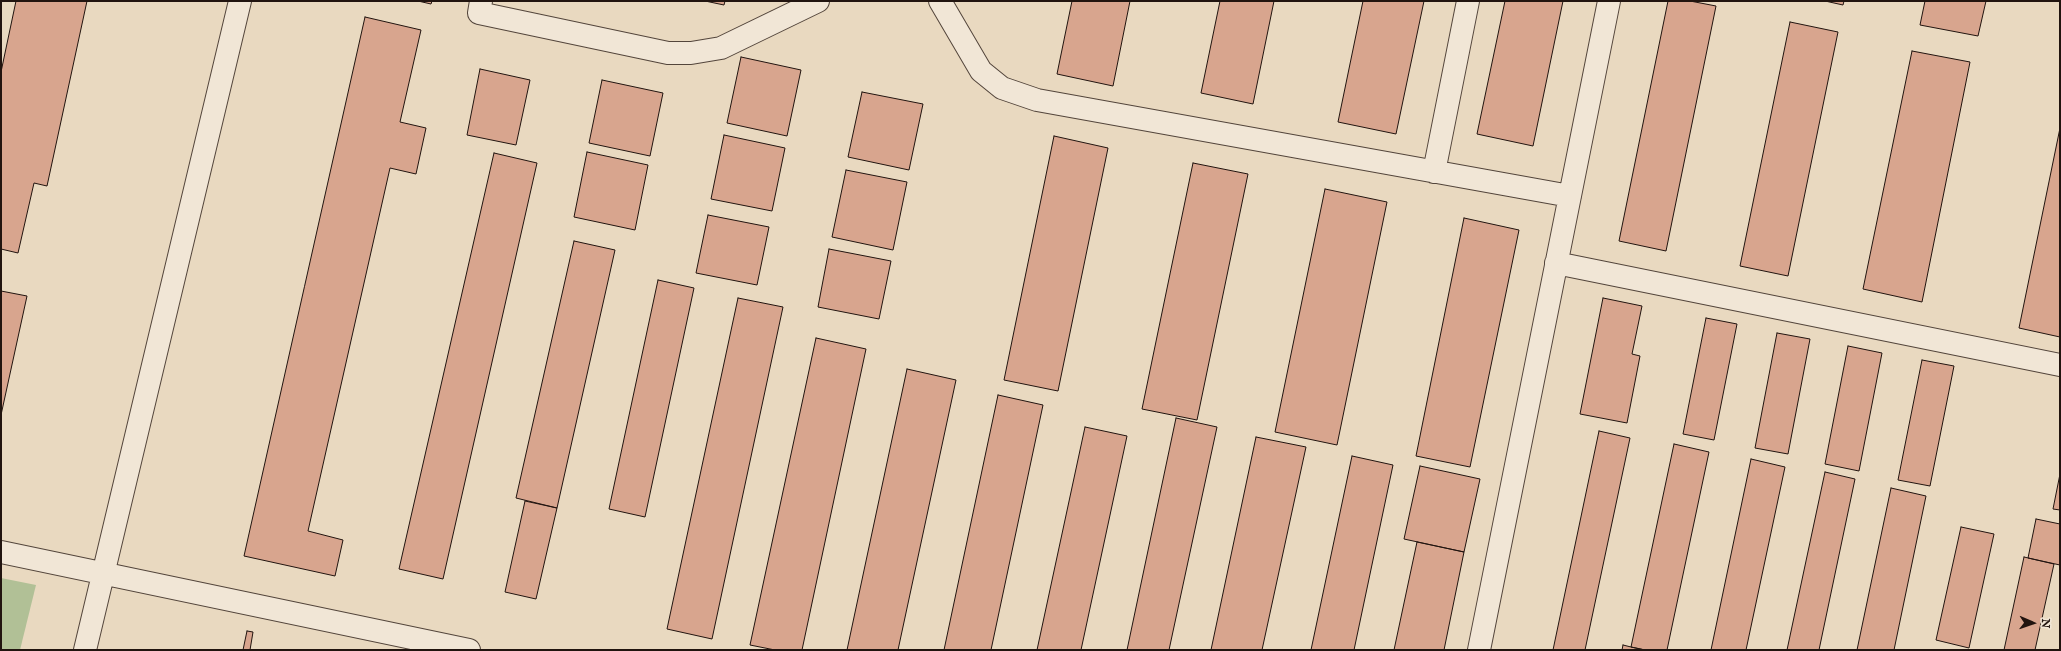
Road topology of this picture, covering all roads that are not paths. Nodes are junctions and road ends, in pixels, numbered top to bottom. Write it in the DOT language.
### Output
graph roads {
  1 [pos="240,1"];
  2 [pos="481,1"];
  3 [pos="818,1"];
  4 [pos="940,1"];
  5 [pos="1468,1"];
  6 [pos="1609,1"];
  7 [pos="1434,172"];
  8 [pos="1570,196"];
  9 [pos="1556,263"];
  10 [pos="2060,365"];
  11 [pos="1,552"];
  12 [pos="104,573"];
  13 [pos="85,650"];
  14 [pos="469,650"];
  15 [pos="1479,650"];
  1 -- 12 [label="street"];
  2 -- 3 [label="street"];
  4 -- 7 [label="street"];
  5 -- 7 [label="street"];
  6 -- 8 [label="street"];
  7 -- 8 [label="street"];
  8 -- 9 [label="street"];
  9 -- 10 [label="street"];
  9 -- 15 [label="street"];
  11 -- 12 [label="street"];
  12 -- 13 [label="street"];
  12 -- 14 [label="street"];
}
